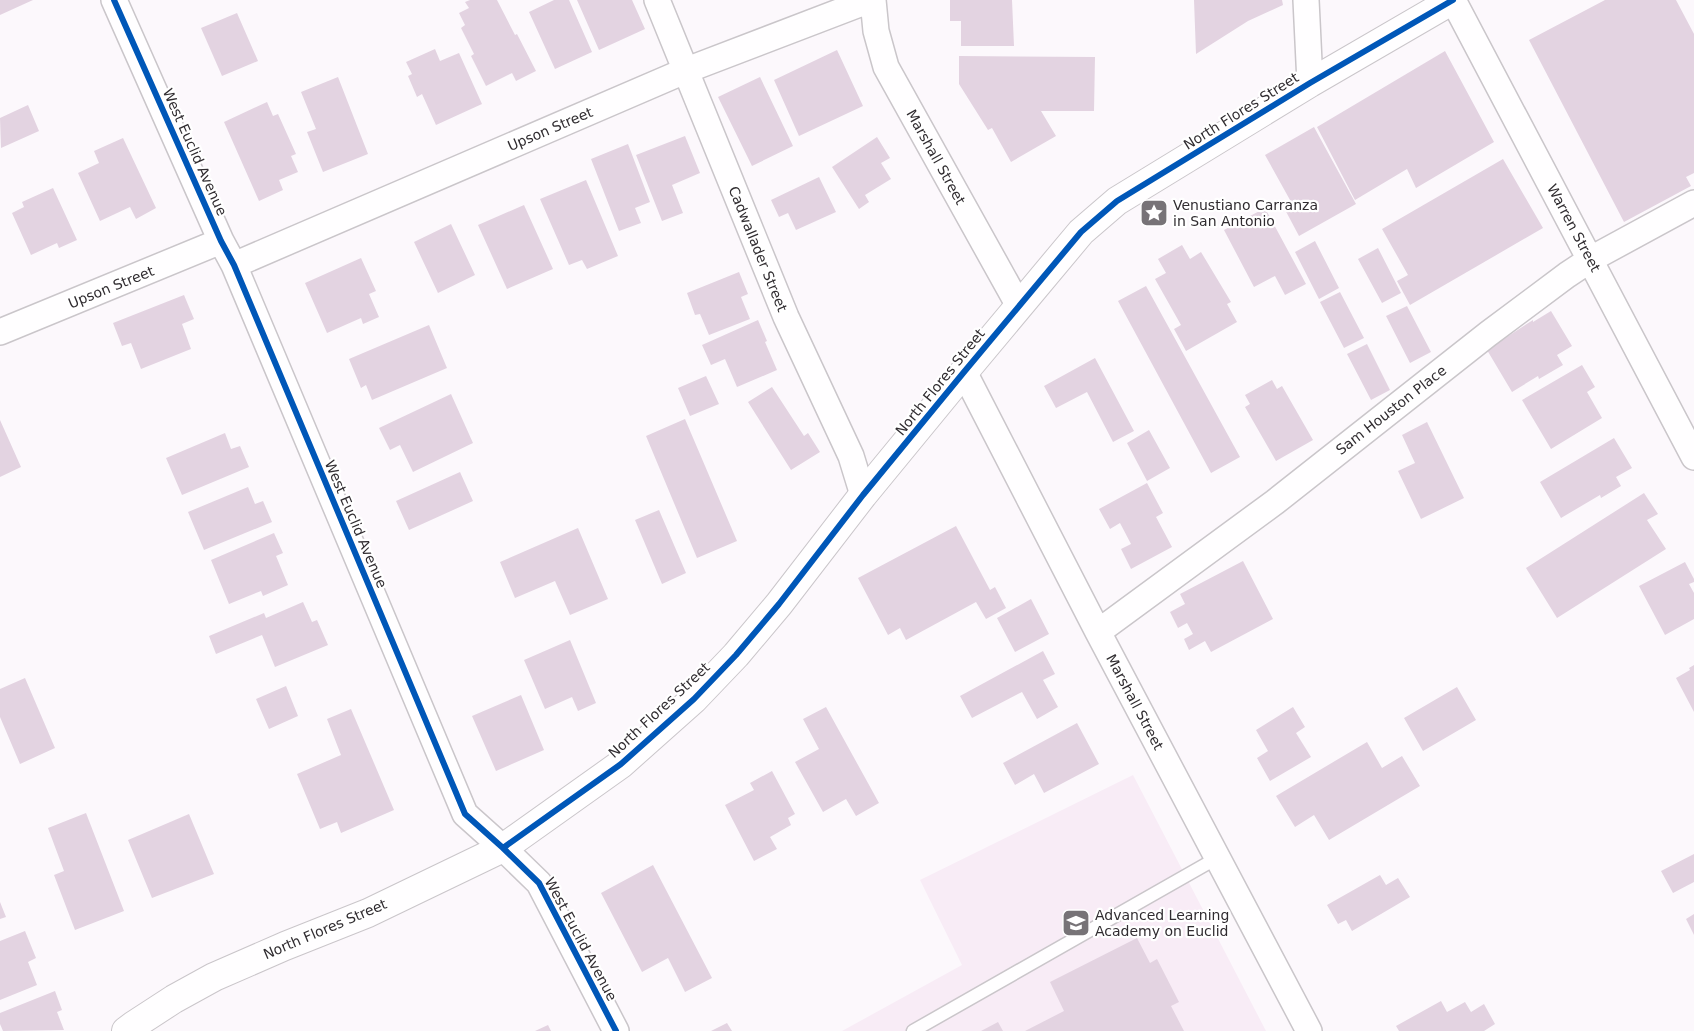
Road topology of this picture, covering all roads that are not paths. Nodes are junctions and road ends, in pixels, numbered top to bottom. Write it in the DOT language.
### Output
graph roads {
  1 [pos="114,0"];
  2 [pos="657,0"];
  3 [pos="872,0"];
  4 [pos="1306,0"];
  5 [pos="1453,0"];
  6 [pos="687,70"];
  7 [pos="1310,83"];
  8 [pos="1694,203"];
  9 [pos="221,242"];
  10 [pos="1591,259"];
  11 [pos="234,266"];
  12 [pos="1019,306"];
  13 [pos="0,332"];
  14 [pos="964,372"];
  15 [pos="1694,457"];
  16 [pos="863,495"];
  17 [pos="1098,632"];
  18 [pos="503,848"];
  19 [pos="1217,858"];
  20 [pos="126,1031"];
  21 [pos="616,1031"];
  22 [pos="913,1031"];
  23 [pos="1309,1031"];
  1 -- 9 [label="street, West Euclid Avenue"];
  2 -- 6 [label="street, Cadwallader Street"];
  3 -- 6 [label="street, Upson Street"];
  3 -- 12 [label="street, Marshall Street"];
  4 -- 7 [label="street"];
  5 -- 7 [label="main road, North Flores Street"];
  5 -- 10 [label="street, Warren Street"];
  6 -- 11 [label="street, Upson Street"];
  6 -- 16 [label="street, Cadwallader Street"];
  7 -- 12 [label="main road, North Flores Street"];
  8 -- 10 [label="street, Sam Houston Place"];
  9 -- 11 [label="street, West Euclid Avenue"];
  9 -- 13 [label="street, Upson Street"];
  10 -- 15 [label="street, Warren Street"];
  10 -- 17 [label="street, Sam Houston Place"];
  11 -- 18 [label="street, West Euclid Avenue"];
  12 -- 14 [label="main road, North Flores Street"];
  14 -- 16 [label="main road, North Flores Street"];
  14 -- 17 [label="street, Marshall Street"];
  16 -- 18 [label="main road, North Flores Street"];
  17 -- 19 [label="street, Marshall Street"];
  18 -- 20 [label="main road, North Flores Street"];
  18 -- 21 [label="street, West Euclid Avenue"];
  19 -- 22 [label="lane"];
  19 -- 23 [label="street, Marshall Street"];
}
